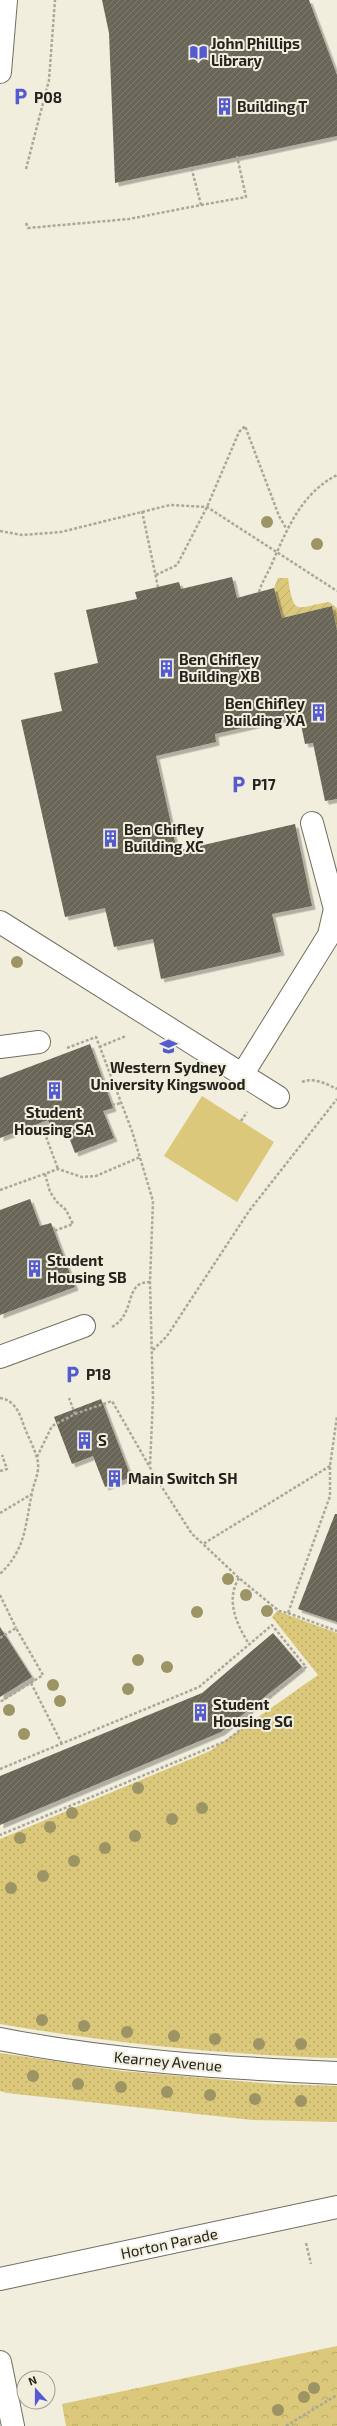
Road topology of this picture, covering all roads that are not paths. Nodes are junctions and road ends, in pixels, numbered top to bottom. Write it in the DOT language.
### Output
graph roads {
  1 [pos="6,0"];
  2 [pos="0,72"];
  3 [pos="312,823"];
  4 [pos="0,922"];
  5 [pos="39,1042"];
  6 [pos="0,1047"];
  7 [pos="242,1075"];
  8 [pos="278,1097"];
  9 [pos="84,1326"];
  10 [pos="0,1357"];
  11 [pos="0,2039"];
  12 [pos="337,2073"];
  13 [pos="337,2207"];
  14 [pos="0,2279"];
  15 [pos="0,2362"];
  16 [pos="13,2426"];
  1 -- 2 [label="street"];
  3 -- 7 [label="street"];
  4 -- 7 [label="street"];
  5 -- 6 [label="street"];
  7 -- 8 [label="street"];
  9 -- 10 [label="street"];
  11 -- 12 [label="street, Kearney Avenue"];
  13 -- 14 [label="street, Horton Parade"];
  15 -- 16 [label="street"];
}
